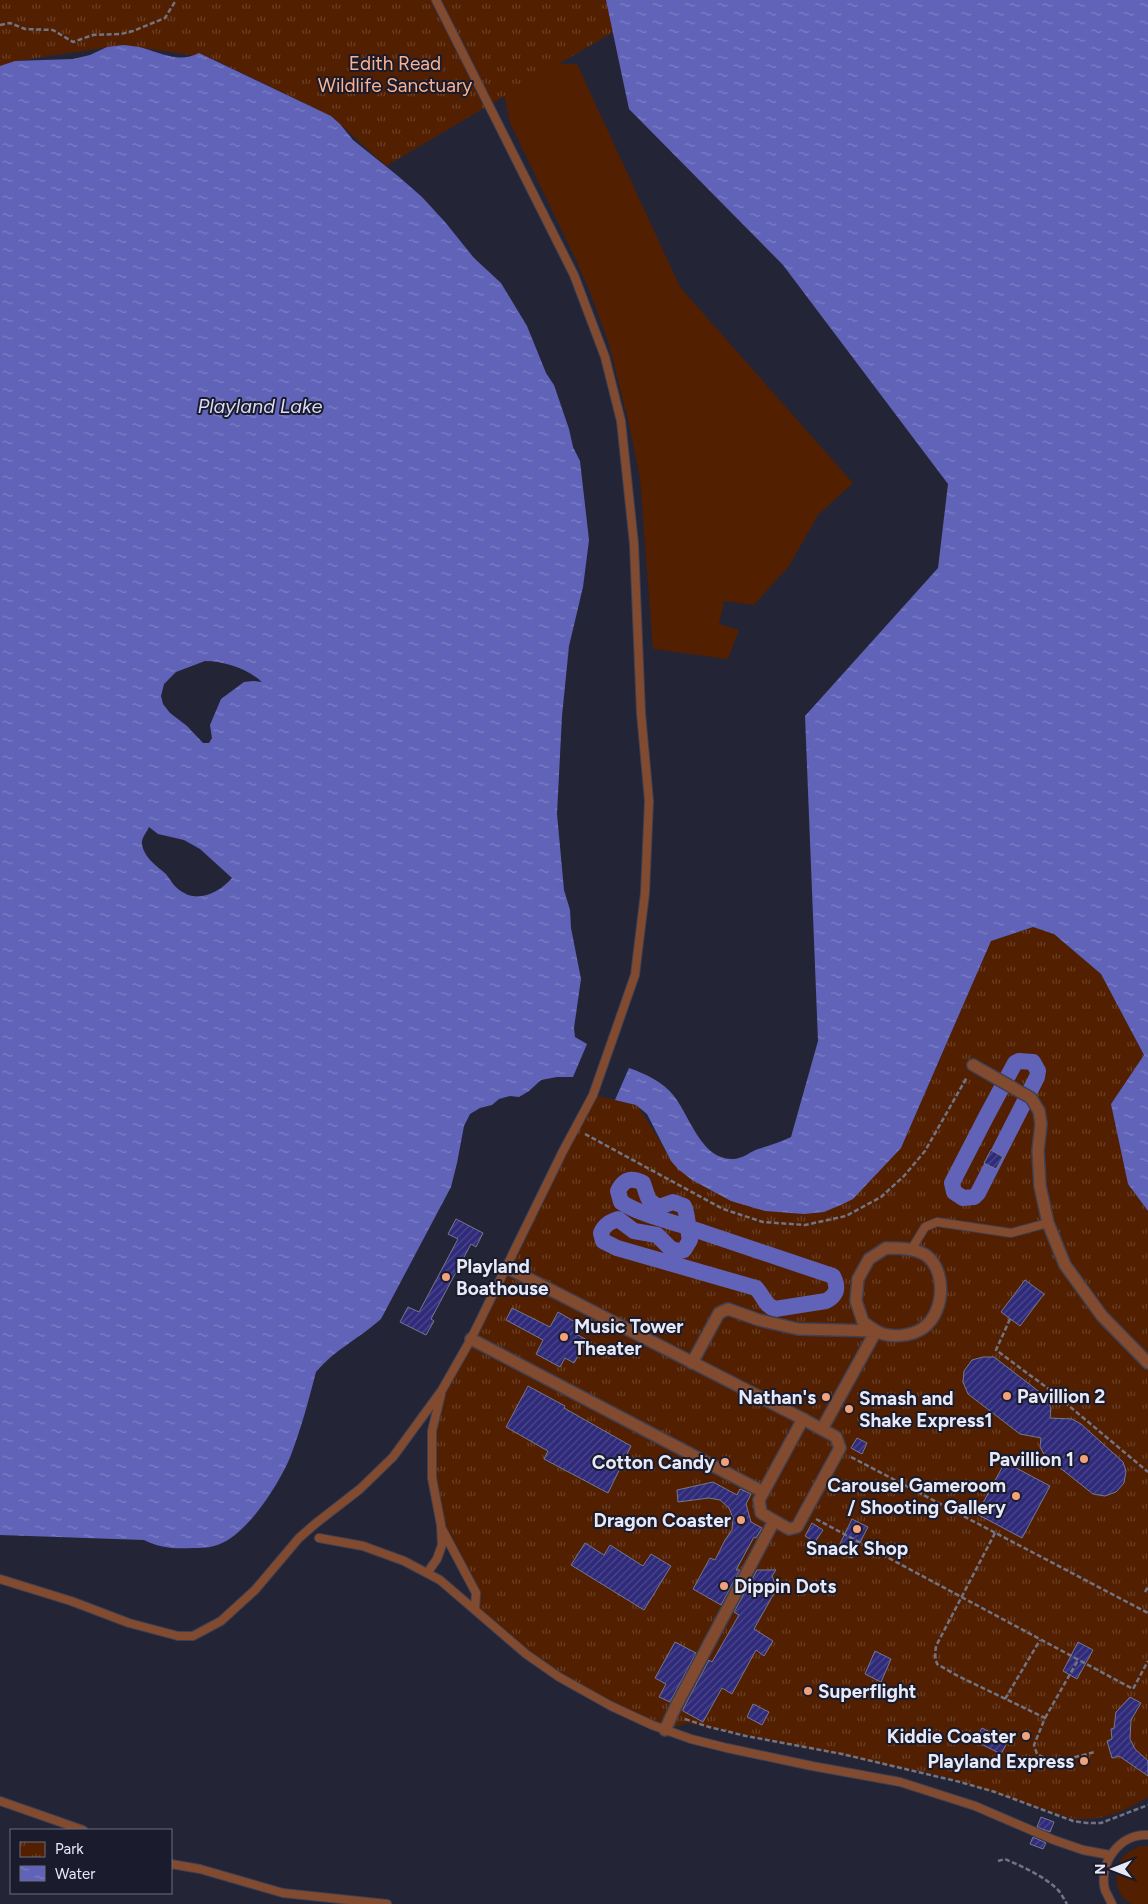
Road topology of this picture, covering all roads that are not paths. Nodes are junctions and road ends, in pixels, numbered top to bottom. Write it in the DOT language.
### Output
graph roads {
  1 [pos="436,0"];
  2 [pos="973,1065"];
  3 [pos="1048,1223"];
  4 [pos="911,1250"];
  5 [pos="506,1268"];
  6 [pos="876,1331"];
  7 [pos="471,1340"];
  8 [pos="692,1363"];
  9 [pos="1148,1363"];
  10 [pos="442,1390"];
  11 [pos="802,1419"];
  12 [pos="822,1429"];
  13 [pos="763,1492"];
  14 [pos="774,1521"];
  15 [pos="441,1526"];
  16 [pos="319,1538"];
  17 [pos="427,1573"];
  18 [pos="0,1579"];
  19 [pos="475,1609"];
  20 [pos="665,1730"];
  21 [pos="0,1801"];
  22 [pos="80,1829"];
  23 [pos="1148,1835"];
  24 [pos="1110,1855"];
  25 [pos="172,1864"];
  26 [pos="386,1904"];
  27 [pos="1112,1904"];
  1 -- 5 [label="lane"];
  2 -- 3 [label="street"];
  3 -- 4 [label="lane"];
  3 -- 9 [label="street"];
  4 -- 6 [label="street"];
  4 -- 6 [label="street"];
  5 -- 7 [label="lane"];
  5 -- 8 [label="street"];
  6 -- 8 [label="street"];
  6 -- 12 [label="street"];
  7 -- 10 [label="lane"];
  7 -- 13 [label="street"];
  8 -- 11 [label="street"];
  10 -- 15 [label="lane"];
  10 -- 18 [label="lane"];
  11 -- 12 [label="street"];
  11 -- 13 [label="street"];
  12 -- 14 [label="street"];
  13 -- 14 [label="street"];
  14 -- 20 [label="street"];
  15 -- 17 [label="lane"];
  15 -- 19 [label="lane"];
  16 -- 17 [label="lane"];
  17 -- 19 [label="lane"];
  19 -- 20 [label="lane"];
  20 -- 24 [label="lane"];
  21 -- 22 [label="lane"];
  23 -- 24 [label="lane"];
  24 -- 27 [label="lane"];
  25 -- 26 [label="lane"];
}
